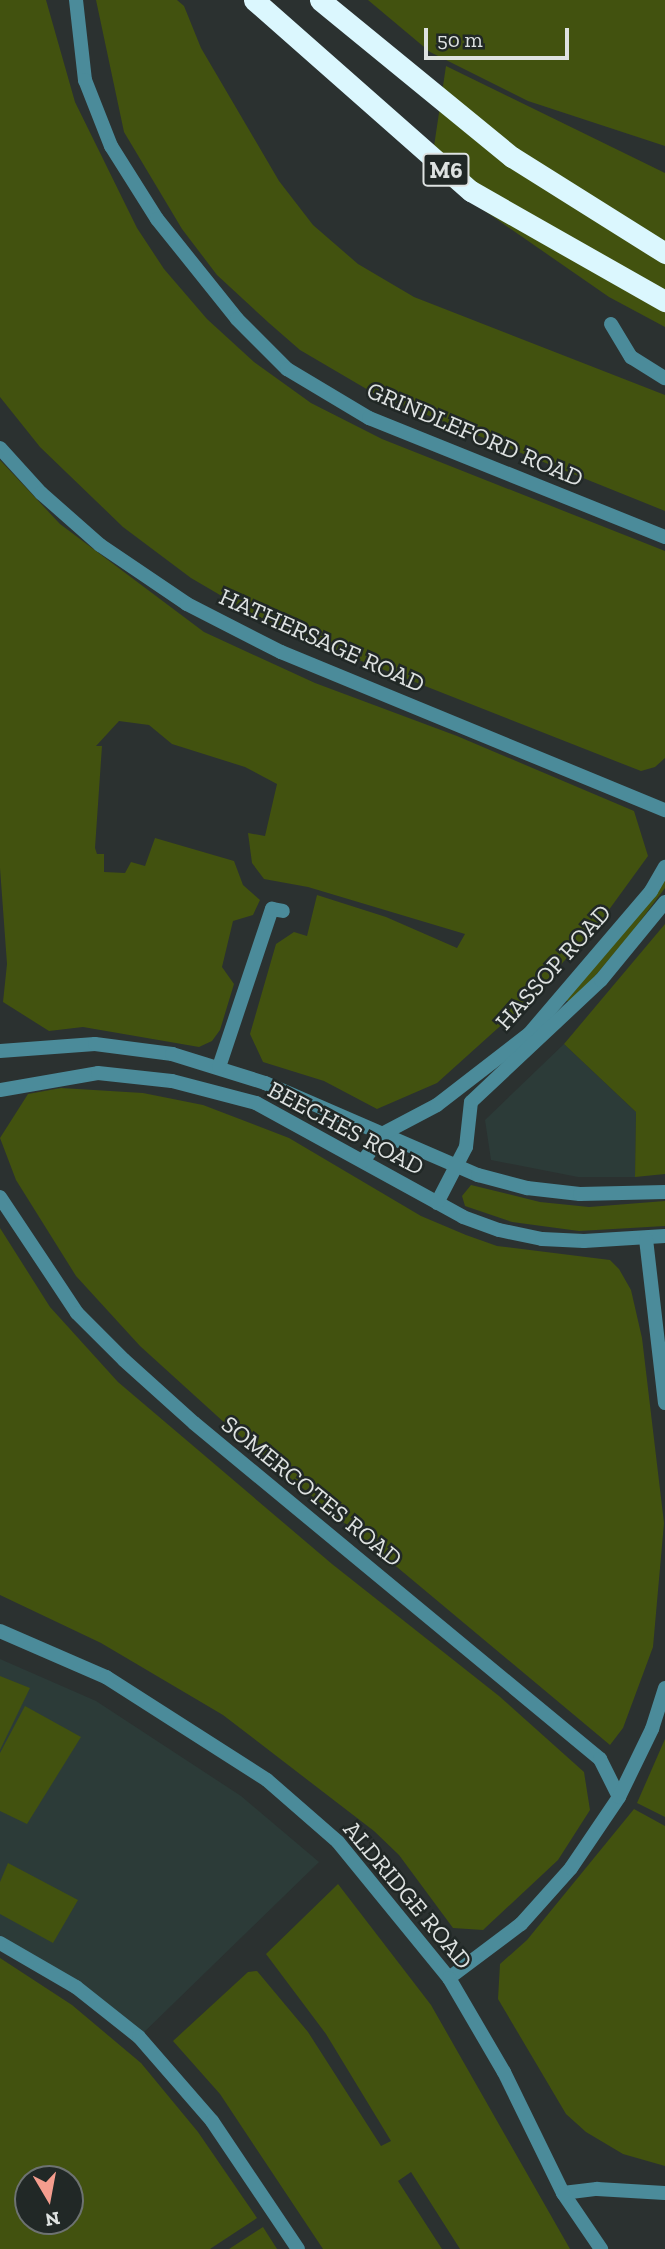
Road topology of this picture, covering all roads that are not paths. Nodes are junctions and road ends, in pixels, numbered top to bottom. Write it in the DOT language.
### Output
graph roads {
  1 [pos="76,0"];
  2 [pos="254,0"];
  3 [pos="320,0"];
  4 [pos="665,253"];
  5 [pos="665,301"];
  6 [pos="611,324"];
  7 [pos="665,378"];
  8 [pos="0,448"];
  9 [pos="665,537"];
  10 [pos="665,810"];
  11 [pos="665,867"];
  12 [pos="665,902"];
  13 [pos="283,911"];
  14 [pos="0,1051"];
  15 [pos="219,1067"];
  16 [pos="0,1090"];
  17 [pos="384,1133"];
  18 [pos="363,1161"];
  19 [pos="458,1166"];
  20 [pos="665,1192"];
  21 [pos="0,1197"];
  22 [pos="437,1203"];
  23 [pos="665,1236"];
  24 [pos="646,1239"];
  25 [pos="665,1403"];
  26 [pos="0,1631"];
  27 [pos="665,1688"];
  28 [pos="619,1797"];
  29 [pos="0,1943"];
  30 [pos="449,1978"];
  31 [pos="563,2193"];
  32 [pos="665,2193"];
  33 [pos="298,2249"];
  34 [pos="601,2249"];
  1 -- 9 [label="street, GRINDLEFORD ROAD"];
  2 -- 5 [label="highway, M6"];
  3 -- 4 [label="highway, M6"];
  6 -- 7 [label="street"];
  8 -- 10 [label="street, HATHERSAGE ROAD"];
  11 -- 17 [label="street, HASSOP ROAD"];
  12 -- 19 [label="street, HASSOP ROAD"];
  13 -- 15 [label="street"];
  14 -- 15 [label="street, BEECHES ROAD"];
  15 -- 17 [label="street, BEECHES ROAD"];
  16 -- 18 [label="street, BEECHES ROAD"];
  17 -- 18 [label="street, HASSOP ROAD"];
  17 -- 19 [label="street, BEECHES ROAD"];
  18 -- 22 [label="street, BEECHES ROAD"];
  19 -- 20 [label="street, BEECHES ROAD"];
  19 -- 22 [label="street, HASSOP ROAD"];
  21 -- 28 [label="street, SOMERCOTES ROAD"];
  22 -- 24 [label="street, BEECHES ROAD"];
  23 -- 24 [label="street, BEECHES ROAD"];
  24 -- 25 [label="street"];
  26 -- 30 [label="street, ALDRIDGE ROAD"];
  27 -- 28 [label="street"];
  28 -- 30 [label="street"];
  29 -- 33 [label="street"];
  30 -- 31 [label="street, ALDRIDGE ROAD"];
  31 -- 32 [label="street"];
  31 -- 34 [label="street, ALDRIDGE ROAD"];
}
